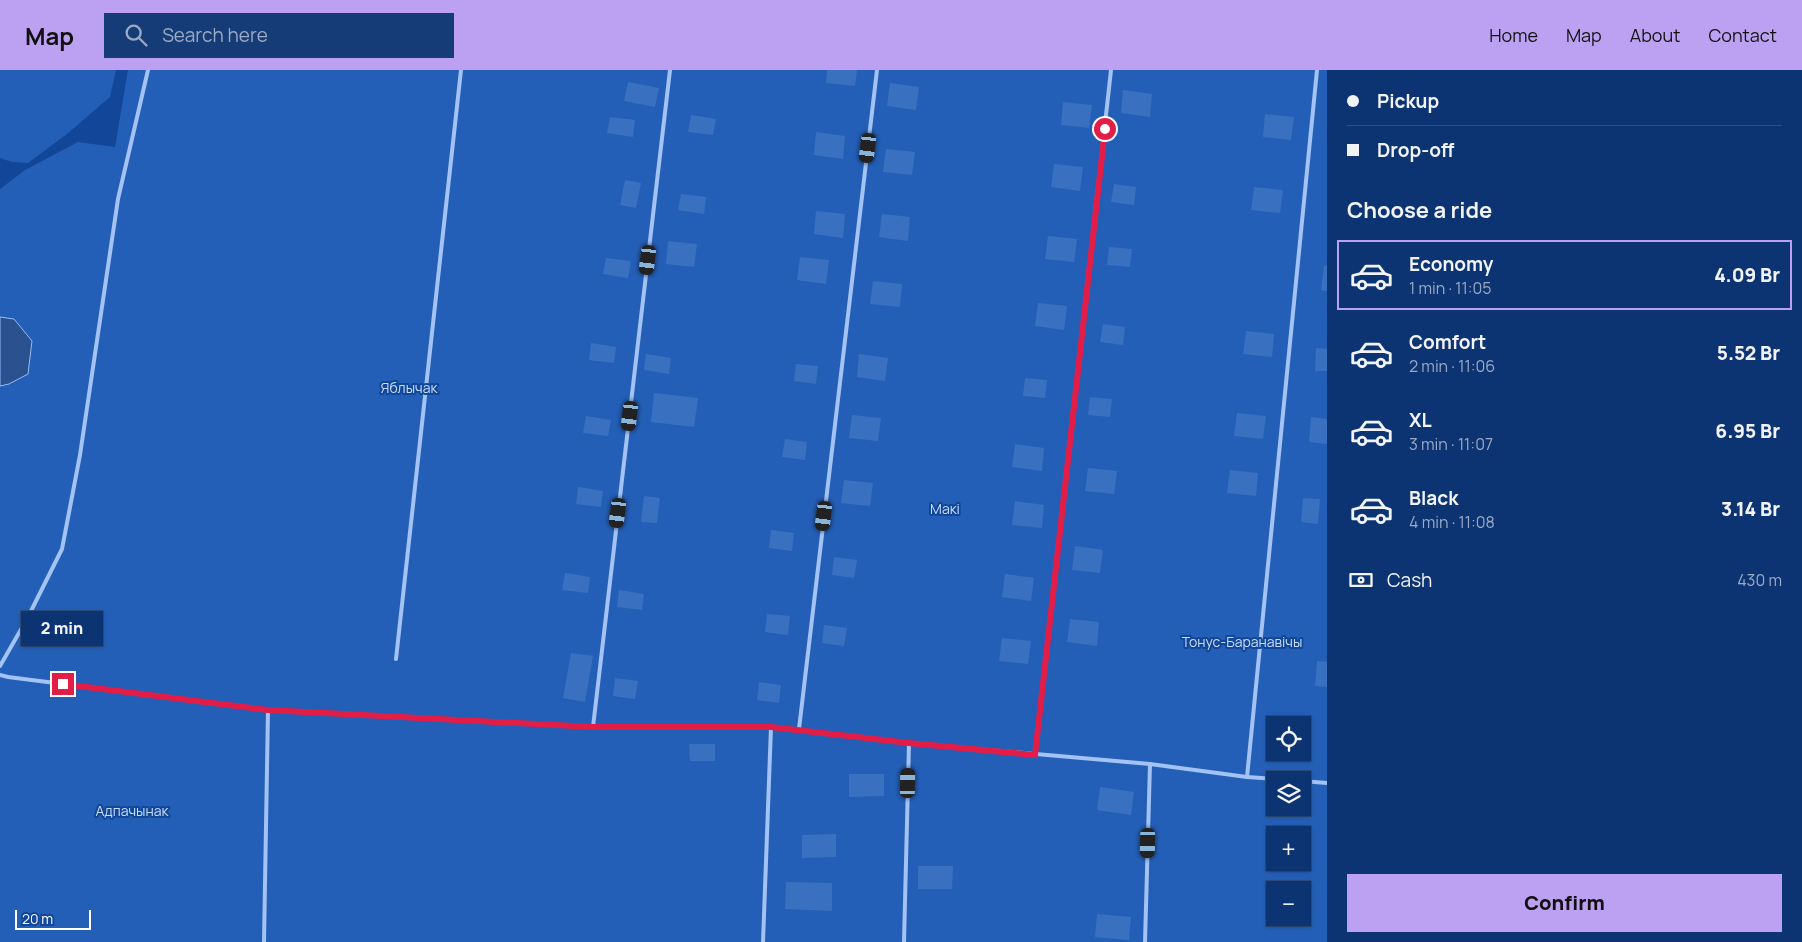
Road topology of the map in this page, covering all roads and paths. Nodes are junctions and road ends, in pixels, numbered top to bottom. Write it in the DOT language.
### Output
graph roads {
  1 [pos="148,70"];
  2 [pos="461,70"];
  3 [pos="670,70"];
  4 [pos="877,70"];
  5 [pos="1111,70"];
  6 [pos="1317,70"];
  7 [pos="396,659"];
  8 [pos="0,666"];
  9 [pos="0,674"];
  10 [pos="268,710"];
  11 [pos="593,727"];
  12 [pos="771,727"];
  13 [pos="798,729"];
  14 [pos="909,743"];
  15 [pos="1035,755"];
  16 [pos="1150,764"];
  17 [pos="1247,777"];
  18 [pos="1266,778"];
  19 [pos="1311,781"];
  20 [pos="1327,782"];
  21 [pos="264,942"];
  22 [pos="763,942"];
  23 [pos="904,942"];
  24 [pos="1145,942"];
  1 -- 8 [label="lane"];
  2 -- 7 [label="lane"];
  3 -- 11 [label="lane"];
  4 -- 13 [label="lane"];
  5 -- 15 [label="lane"];
  6 -- 17 [label="lane"];
  9 -- 10 [label="lane"];
  10 -- 11 [label="lane"];
  10 -- 21 [label="lane"];
  11 -- 12 [label="lane"];
  12 -- 13 [label="lane"];
  12 -- 22 [label="lane"];
  13 -- 14 [label="lane"];
  14 -- 15 [label="lane"];
  14 -- 23 [label="lane"];
  15 -- 16 [label="lane"];
  16 -- 17 [label="lane"];
  16 -- 24 [label="lane"];
  17 -- 18 [label="lane"];
  19 -- 20 [label="lane"];
}
